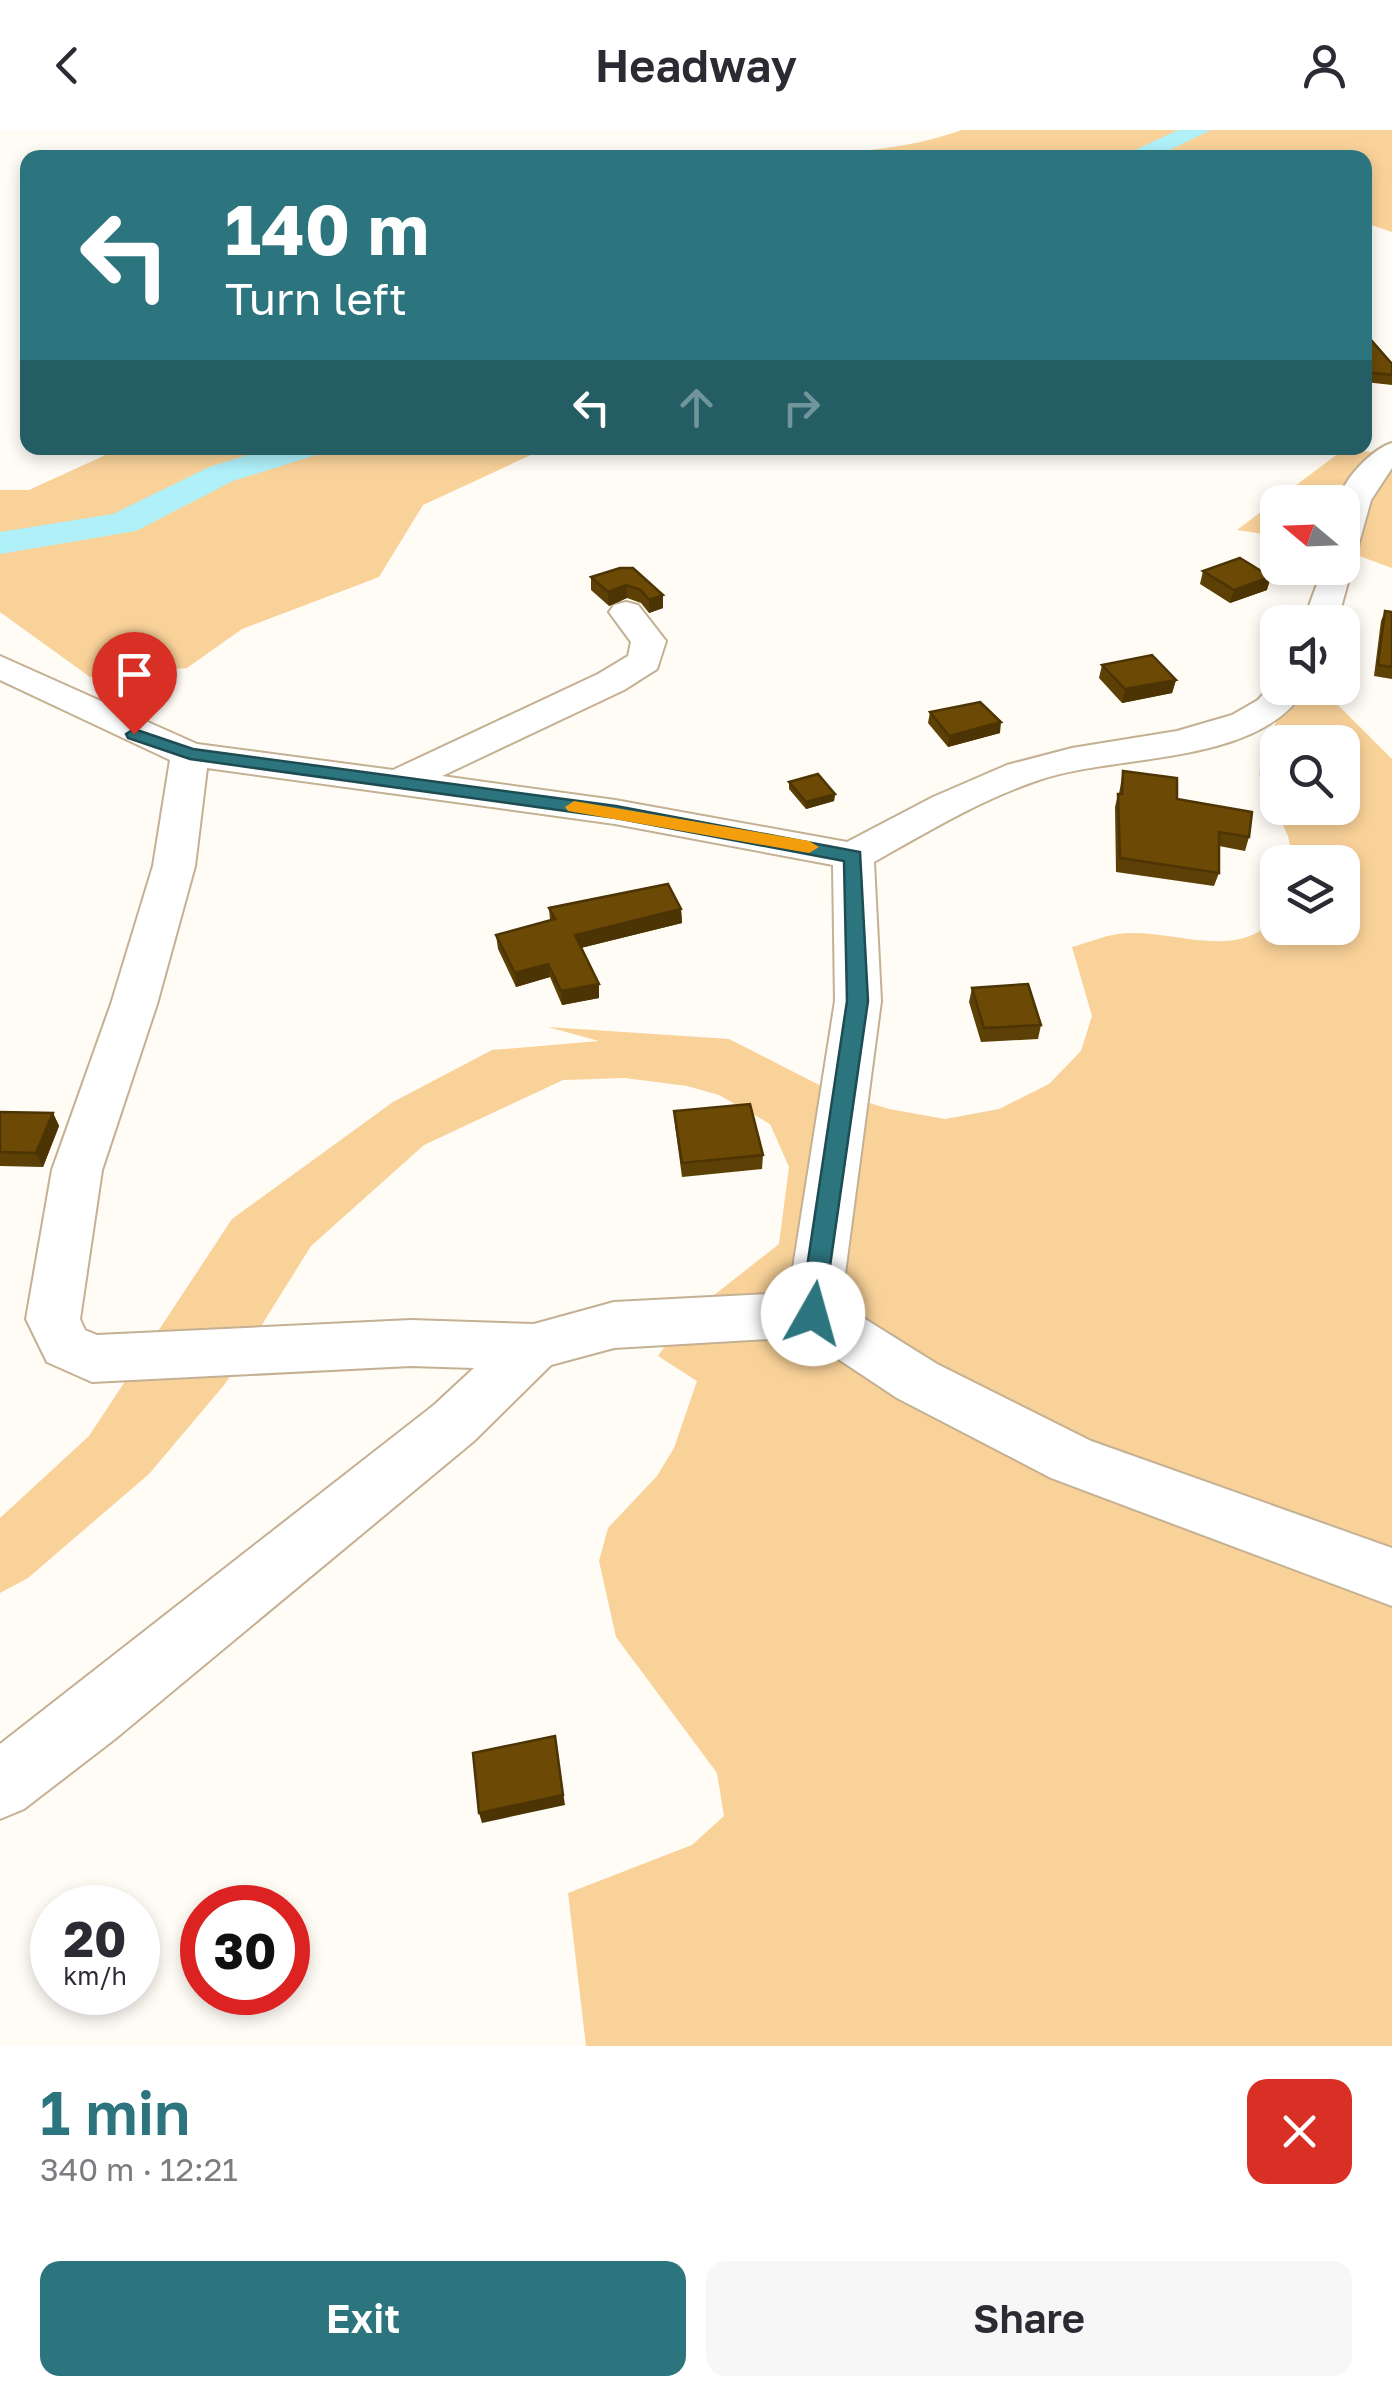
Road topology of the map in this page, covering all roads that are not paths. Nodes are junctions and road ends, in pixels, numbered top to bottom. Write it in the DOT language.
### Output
graph roads {
  1 [pos="1392,452"];
  2 [pos="1360,485"];
  3 [pos="626,612"];
  4 [pos="0,667"];
  5 [pos="1266,705"];
  6 [pos="190,754"];
  7 [pos="399,782"];
  8 [pos="853,856"];
  9 [pos="813,1314"];
  10 [pos="534,1347"];
  11 [pos="1392,1576"];
  12 [pos="0,1785"];
  1 -- 2 [label="street"];
  3 -- 7 [label="street"];
  4 -- 6 [label="street"];
  5 -- 8 [label="street"];
  6 -- 7 [label="street"];
  6 -- 10 [label="street"];
  7 -- 8 [label="street"];
  8 -- 9 [label="street"];
  9 -- 10 [label="street"];
  9 -- 11 [label="street"];
  10 -- 12 [label="street"];
}
